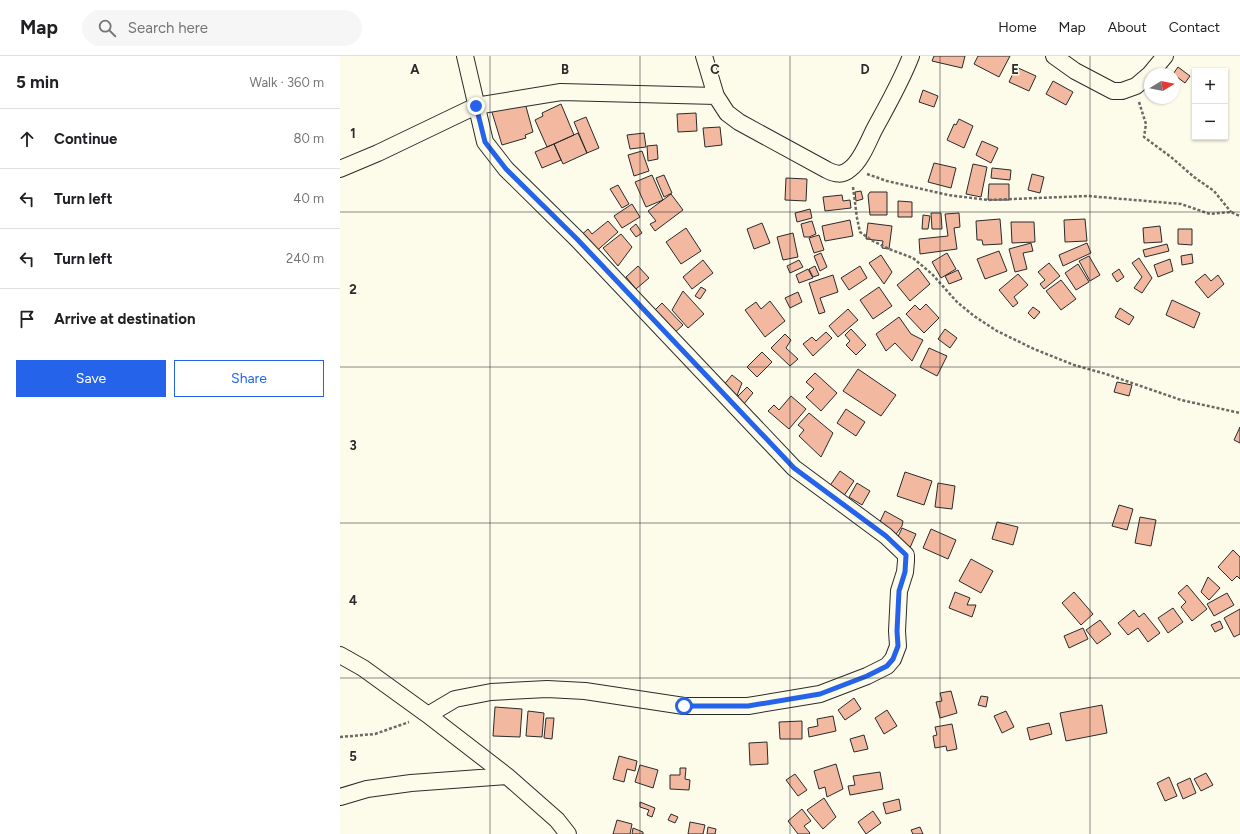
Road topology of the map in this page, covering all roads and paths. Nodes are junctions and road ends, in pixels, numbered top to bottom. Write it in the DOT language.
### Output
graph roads {
  1 [pos="465,56"];
  2 [pos="704,56"];
  3 [pos="911,56"];
  4 [pos="1054,56"];
  5 [pos="1165,56"];
  6 [pos="1155,68"];
  7 [pos="1144,79"];
  8 [pos="1136,86"];
  9 [pos="716,96"];
  10 [pos="476,106"];
  11 [pos="340,169"];
  12 [pos="851,169"];
  13 [pos="1231,212"];
  14 [pos="1240,216"];
  15 [pos="1240,413"];
  16 [pos="340,655"];
  17 [pos="428,715"];
  18 [pos="340,737"];
  19 [pos="507,776"];
  20 [pos="340,797"];
  21 [pos="568,834"];
  1 -- 10 [label="street"];
  2 -- 9 [label="street"];
  3 -- 12 [label="street"];
  4 -- 8 [label="street"];
  5 -- 6 [label="street"];
  7 -- 8 [label="street"];
  8 -- 13 [label="path"];
  9 -- 10 [label="street"];
  9 -- 12 [label="street"];
  10 -- 11 [label="street"];
  10 -- 17 [label="street"];
  12 -- 13 [label="path"];
  12 -- 15 [label="path"];
  13 -- 14 [label="path"];
  16 -- 17 [label="street"];
  17 -- 18 [label="path"];
  17 -- 19 [label="street"];
  19 -- 20 [label="street"];
  19 -- 21 [label="street"];
}
